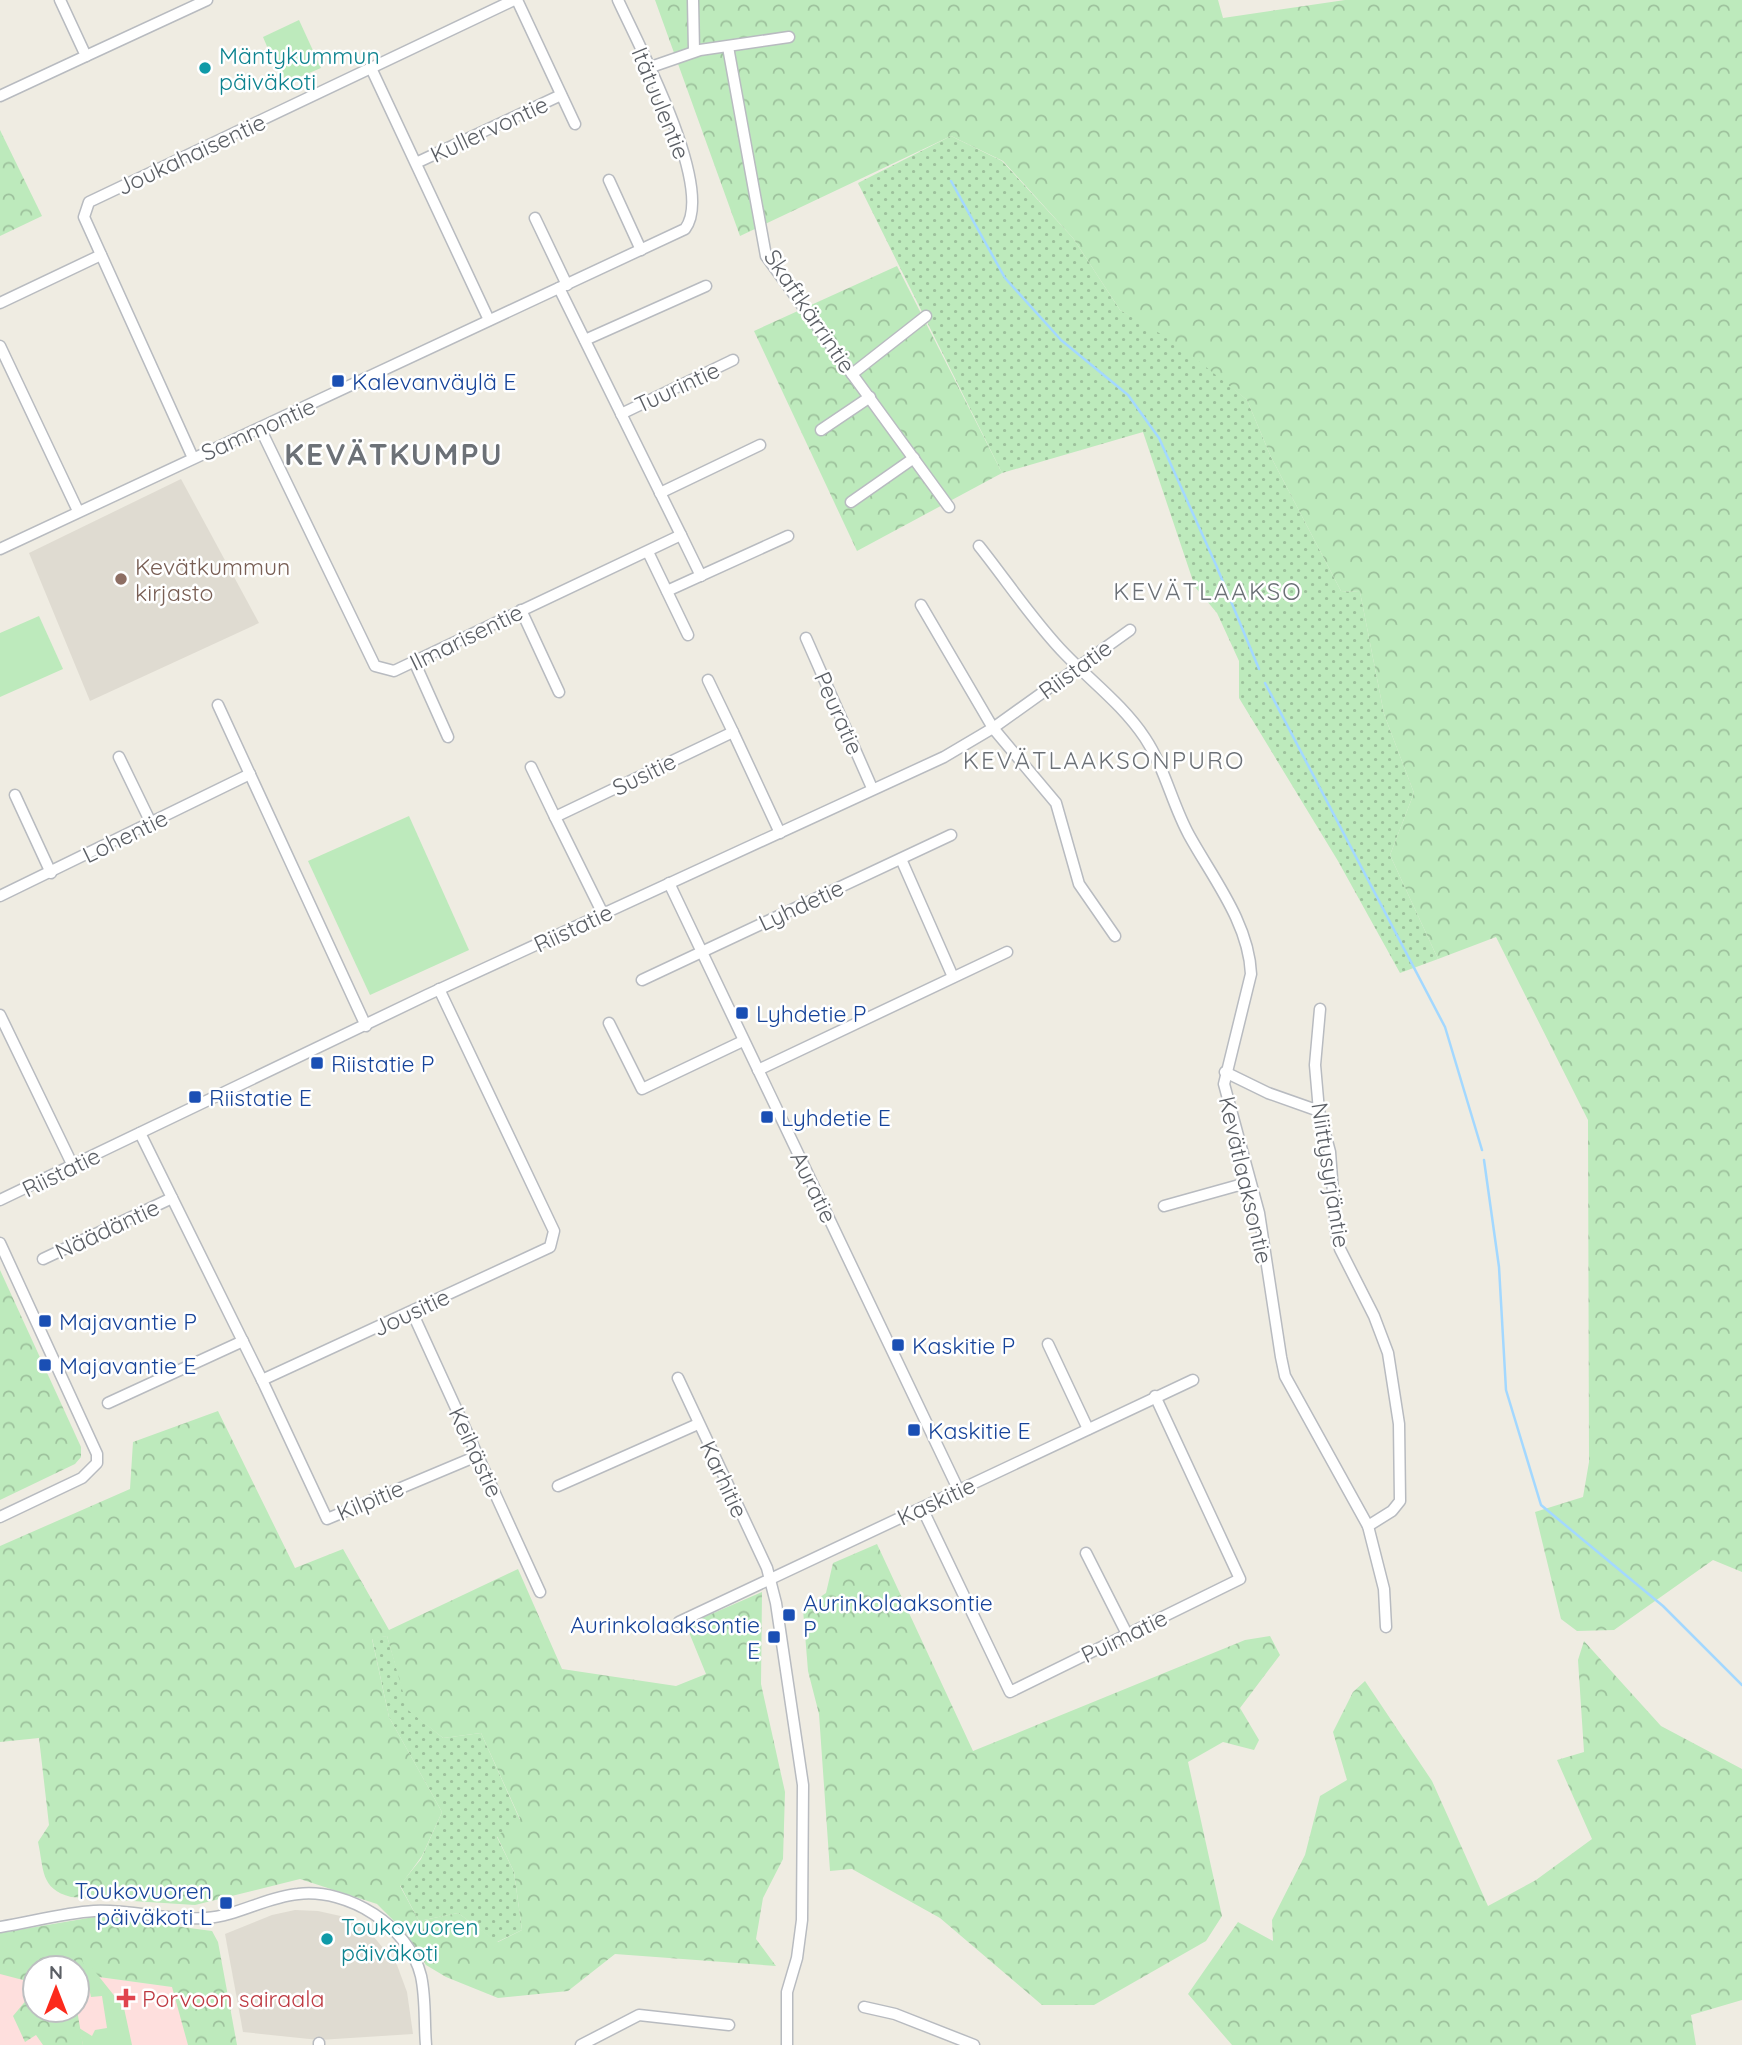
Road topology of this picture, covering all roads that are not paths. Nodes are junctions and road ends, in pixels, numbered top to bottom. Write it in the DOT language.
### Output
graph roads {
  1 [pos="60,0"];
  2 [pos="207,0"];
  3 [pos="516,0"];
  4 [pos="618,0"];
  5 [pos="693,0"];
  6 [pos="789,37"];
  7 [pos="728,47"];
  8 [pos="694,51"];
  9 [pos="86,56"];
  10 [pos="371,68"];
  11 [pos="648,68"];
  12 [pos="561,95"];
  13 [pos="0,96"];
  14 [pos="575,124"];
  15 [pos="416,163"];
  16 [pos="609,180"];
  17 [pos="695,208"];
  18 [pos="535,218"];
  19 [pos="641,250"];
  20 [pos="101,256"];
  21 [pos="563,286"];
  22 [pos="706,286"];
  23 [pos="0,303"];
  24 [pos="926,316"];
  25 [pos="489,320"];
  26 [pos="585,340"];
  27 [pos="0,346"];
  28 [pos="733,360"];
  29 [pos="852,374"];
  30 [pos="870,397"];
  31 [pos="621,414"];
  32 [pos="260,428"];
  33 [pos="821,430"];
  34 [pos="760,445"];
  35 [pos="193,458"];
  36 [pos="914,458"];
  37 [pos="660,493"];
  38 [pos="852,502"];
  39 [pos="949,507"];
  40 [pos="78,511"];
  41 [pos="681,535"];
  42 [pos="788,536"];
  43 [pos="979,546"];
  44 [pos="0,550"];
  45 [pos="648,552"];
  46 [pos="701,576"];
  47 [pos="667,591"];
  48 [pos="921,605"];
  49 [pos="521,610"];
  50 [pos="1130,629"];
  51 [pos="688,635"];
  52 [pos="806,638"];
  53 [pos="415,661"];
  54 [pos="1080,665"];
  55 [pos="708,680"];
  56 [pos="559,692"];
  57 [pos="218,705"];
  58 [pos="993,728"];
  59 [pos="733,732"];
  60 [pos="449,737"];
  61 [pos="119,757"];
  62 [pos="531,767"];
  63 [pos="250,774"];
  64 [pos="872,788"];
  65 [pos="15,795"];
  66 [pos="555,817"];
  67 [pos="151,823"];
  68 [pos="780,833"];
  69 [pos="951,835"];
  70 [pos="901,859"];
  71 [pos="51,873"];
  72 [pos="669,883"];
  73 [pos="0,896"];
  74 [pos="603,914"];
  75 [pos="1115,936"];
  76 [pos="702,951"];
  77 [pos="1007,952"];
  78 [pos="953,977"];
  79 [pos="642,980"];
  80 [pos="439,989"];
  81 [pos="1320,1009"];
  82 [pos="0,1015"];
  83 [pos="609,1023"];
  84 [pos="366,1026"];
  85 [pos="743,1041"];
  86 [pos="758,1070"];
  87 [pos="1225,1072"];
  88 [pos="1319,1111"];
  89 [pos="140,1133"];
  90 [pos="73,1166"];
  91 [pos="1250,1182"];
  92 [pos="172,1198"];
  93 [pos="0,1200"];
  94 [pos="1164,1206"];
  95 [pos="0,1243"];
  96 [pos="43,1259"];
  97 [pos="412,1312"];
  98 [pos="243,1341"];
  99 [pos="1048,1344"];
  100 [pos="678,1378"];
  101 [pos="262,1380"];
  102 [pos="1193,1380"];
  103 [pos="1155,1396"];
  104 [pos="108,1403"];
  105 [pos="698,1424"];
  106 [pos="1088,1429"];
  107 [pos="477,1455"];
  108 [pos="558,1486"];
  109 [pos="960,1491"];
  110 [pos="922,1508"];
  111 [pos="0,1517"];
  112 [pos="1368,1526"];
  113 [pos="1086,1553"];
  114 [pos="771,1578"];
  115 [pos="540,1592"];
  116 [pos="679,1622"];
  117 [pos="1385,1627"];
  118 [pos="1128,1634"];
  119 [pos="0,1927"];
  120 [pos="864,2007"];
  121 [pos="729,2025"];
  122 [pos="426,2045"];
  123 [pos="581,2045"];
  124 [pos="787,2045"];
  125 [pos="974,2045"];
  1 -- 9 [label="street"];
  2 -- 9 [label="street"];
  3 -- 10 [label="street, Kullervontie"];
  3 -- 12 [label="street, Kullervontie"];
  4 -- 11 [label="street, Itätuulentie"];
  5 -- 8 [label="street"];
  6 -- 7 [label="street"];
  7 -- 8 [label="street"];
  7 -- 29 [label="street, Skaftkärrintie"];
  8 -- 11 [label="street"];
  9 -- 13 [label="street"];
  10 -- 15 [label="street"];
  10 -- 20 [label="street, Joukahaisentie"];
  11 -- 17 [label="street, Itätuulentie"];
  12 -- 14 [label="street, Kullervontie"];
  12 -- 15 [label="street, Kullervontie"];
  15 -- 25 [label="street"];
  16 -- 19 [label="street"];
  17 -- 19 [label="street, Sammontie"];
  18 -- 21 [label="street"];
  19 -- 21 [label="street, Sammontie"];
  20 -- 23 [label="street"];
  20 -- 35 [label="street, Joukahaisentie"];
  21 -- 25 [label="street, Sammontie"];
  21 -- 26 [label="street"];
  22 -- 26 [label="street"];
  24 -- 29 [label="street"];
  25 -- 32 [label="street, Sammontie"];
  26 -- 31 [label="street"];
  27 -- 40 [label="street"];
  28 -- 31 [label="street, Tuurintie"];
  29 -- 30 [label="street, Skaftkärrintie"];
  30 -- 33 [label="street"];
  30 -- 36 [label="street, Skaftkärrintie"];
  31 -- 37 [label="street"];
  32 -- 35 [label="street, Sammontie"];
  32 -- 53 [label="street, Ilmarisentie"];
  34 -- 37 [label="street"];
  35 -- 40 [label="street, Sammontie"];
  36 -- 38 [label="street"];
  36 -- 39 [label="street, Skaftkärrintie"];
  37 -- 41 [label="street"];
  40 -- 44 [label="street, Sammontie"];
  41 -- 45 [label="street, Ilmarisentie"];
  41 -- 46 [label="street"];
  42 -- 46 [label="street"];
  43 -- 54 [label="street, Kevätlaaksontie"];
  45 -- 47 [label="street"];
  45 -- 49 [label="street, Ilmarisentie"];
  46 -- 47 [label="street"];
  47 -- 51 [label="street"];
  48 -- 58 [label="street"];
  49 -- 53 [label="street, Ilmarisentie"];
  49 -- 56 [label="street"];
  50 -- 54 [label="street, Riistatie"];
  52 -- 64 [label="street, Peuratie"];
  53 -- 60 [label="street"];
  54 -- 58 [label="street, Riistatie"];
  54 -- 87 [label="street, Kevätlaaksontie"];
  55 -- 59 [label="street"];
  57 -- 63 [label="street"];
  58 -- 64 [label="street, Riistatie"];
  58 -- 75 [label="street"];
  59 -- 66 [label="street, Susitie"];
  59 -- 68 [label="street"];
  61 -- 67 [label="street"];
  62 -- 66 [label="street"];
  63 -- 67 [label="street, Lohentie"];
  63 -- 84 [label="street"];
  64 -- 68 [label="street, Riistatie"];
  65 -- 71 [label="street"];
  66 -- 74 [label="street"];
  67 -- 71 [label="street, Lohentie"];
  68 -- 72 [label="street, Riistatie"];
  69 -- 70 [label="street, Lyhdetie"];
  70 -- 76 [label="street, Lyhdetie"];
  70 -- 78 [label="street"];
  71 -- 73 [label="street, Lohentie"];
  72 -- 74 [label="street, Riistatie"];
  72 -- 76 [label="street, Auratie"];
  74 -- 80 [label="street, Riistatie"];
  76 -- 79 [label="street, Lyhdetie"];
  76 -- 85 [label="street, Auratie"];
  77 -- 78 [label="street"];
  78 -- 86 [label="street"];
  80 -- 84 [label="street, Riistatie"];
  80 -- 97 [label="street, Jousitie"];
  81 -- 88 [label="street, Niittysyrjäntie"];
  82 -- 90 [label="street"];
  83 -- 85 [label="street"];
  84 -- 89 [label="street, Riistatie"];
  85 -- 86 [label="street, Auratie"];
  86 -- 109 [label="street, Auratie"];
  87 -- 88 [label="street"];
  87 -- 91 [label="street, Kevätlaaksontie"];
  88 -- 112 [label="street, Niittysyrjäntie"];
  89 -- 90 [label="street, Riistatie"];
  89 -- 92 [label="street"];
  90 -- 93 [label="street, Riistatie"];
  91 -- 94 [label="street"];
  91 -- 112 [label="street, Kevätlaaksontie"];
  92 -- 96 [label="street, Näädäntie"];
  92 -- 98 [label="street"];
  95 -- 111 [label="street"];
  97 -- 101 [label="street, Jousitie"];
  97 -- 107 [label="street, Keihästie"];
  98 -- 101 [label="street"];
  98 -- 104 [label="street"];
  99 -- 106 [label="street"];
  100 -- 105 [label="street, Karhitie"];
  101 -- 107 [label="street, Kilpitie"];
  102 -- 103 [label="street, Kaskitie"];
  103 -- 106 [label="street, Kaskitie"];
  103 -- 118 [label="street, Puimatie"];
  105 -- 108 [label="street"];
  105 -- 114 [label="street, Karhitie"];
  106 -- 109 [label="street, Kaskitie"];
  107 -- 115 [label="street, Keihästie"];
  109 -- 110 [label="street, Kaskitie"];
  110 -- 114 [label="street, Kaskitie"];
  110 -- 118 [label="street, Puimatie"];
  112 -- 117 [label="street, Kevätlaaksontie"];
  113 -- 118 [label="street"];
  114 -- 116 [label="street, Kaskitie"];
  114 -- 124 [label="street, Karhitie"];
  119 -- 122 [label="street"];
  120 -- 125 [label="street"];
  121 -- 123 [label="street"];
}
